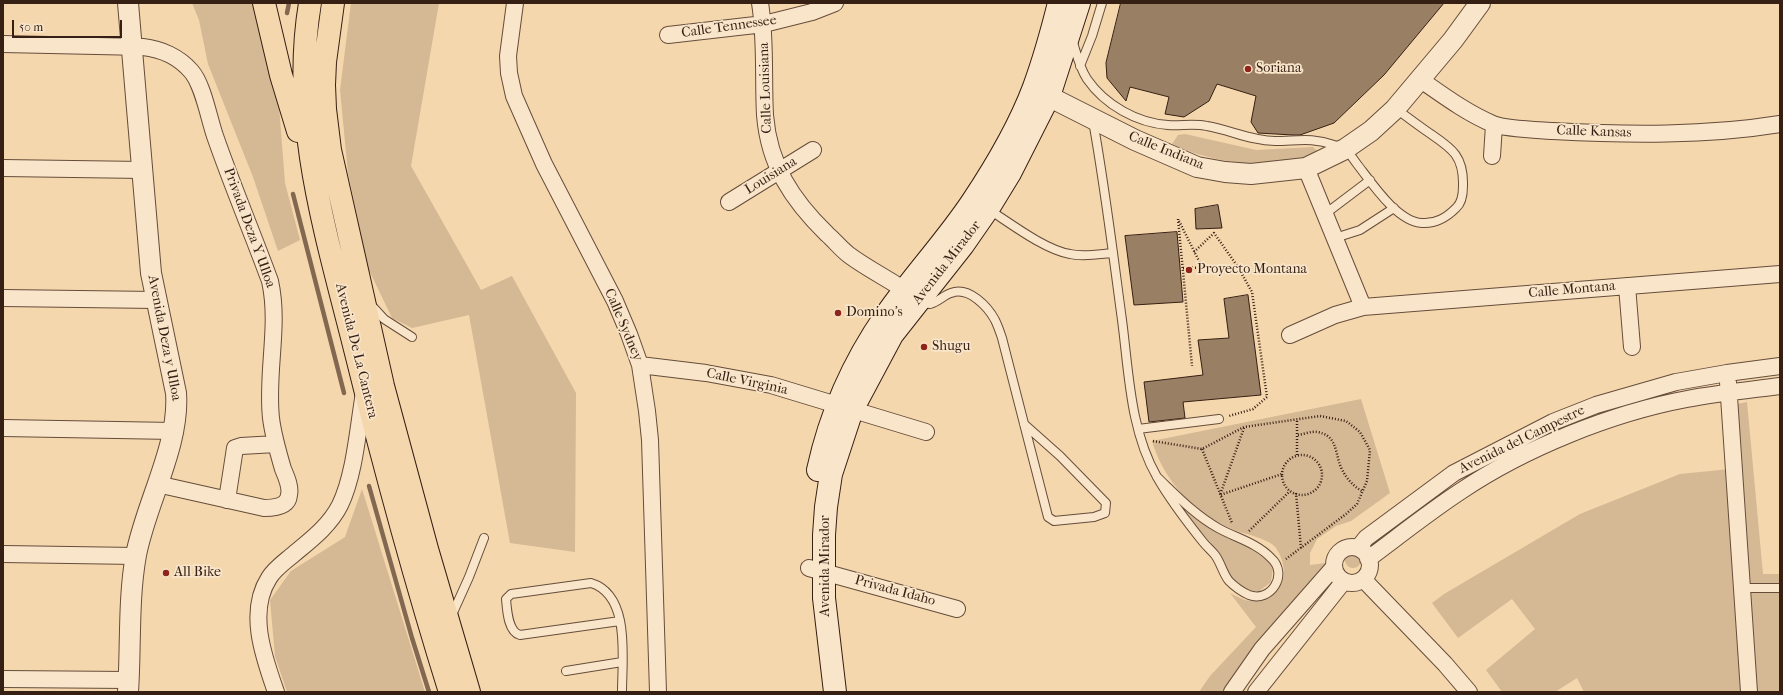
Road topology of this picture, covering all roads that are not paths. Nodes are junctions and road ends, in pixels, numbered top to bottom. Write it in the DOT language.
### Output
graph roads {
  1 [pos="128,3"];
  2 [pos="264,3"];
  3 [pos="310,3"];
  4 [pos="333,3"];
  5 [pos="515,3"];
  6 [pos="760,3"];
  7 [pos="835,3"];
  8 [pos="1060,3"];
  9 [pos="1079,3"];
  10 [pos="1102,3"];
  11 [pos="1480,3"];
  12 [pos="764,24"];
  13 [pos="1070,31"];
  14 [pos="668,35"];
  15 [pos="3,44"];
  16 [pos="131,46"];
  17 [pos="1080,66"];
  18 [pos="1421,80"];
  19 [pos="1041,92"];
  20 [pos="1395,109"];
  21 [pos="1093,117"];
  22 [pos="1780,124"];
  23 [pos="1494,125"];
  24 [pos="1137,129"];
  25 [pos="1345,149"];
  26 [pos="812,150"];
  27 [pos="1492,156"];
  28 [pos="3,168"];
  29 [pos="1306,168"];
  30 [pos="143,170"];
  31 [pos="312,171"];
  32 [pos="779,171"];
  33 [pos="1370,180"];
  34 [pos="729,202"];
  35 [pos="1394,208"];
  36 [pos="988,209"];
  37 [pos="1325,214"];
  38 [pos="1335,238"];
  39 [pos="1113,253"];
  40 [pos="1780,274"];
  41 [pos="1627,286"];
  42 [pos="363,295"];
  43 [pos="912,295"];
  44 [pos="3,298"];
  45 [pos="156,300"];
  46 [pos="1364,307"];
  47 [pos="1290,335"];
  48 [pos="412,337"];
  49 [pos="1632,347"];
  50 [pos="640,365"];
  51 [pos="1780,366"];
  52 [pos="1727,373"];
  53 [pos="1780,386"];
  54 [pos="364,387"];
  55 [pos="1729,392"];
  56 [pos="1596,405"];
  57 [pos="844,408"];
  58 [pos="1219,419"];
  59 [pos="1602,422"];
  60 [pos="1024,424"];
  61 [pos="3,428"];
  62 [pos="1138,429"];
  63 [pos="174,431"];
  64 [pos="926,432"];
  65 [pos="276,444"];
  66 [pos="1157,478"];
  67 [pos="157,484"];
  68 [pos="227,500"];
  69 [pos="484,538"];
  70 [pos="1363,553"];
  71 [pos="3,554"];
  72 [pos="136,556"];
  73 [pos="1334,567"];
  74 [pos="816,570"];
  75 [pos="1363,579"];
  76 [pos="1344,581"];
  77 [pos="1741,588"];
  78 [pos="1780,588"];
  79 [pos="957,609"];
  80 [pos="620,621"];
  81 [pos="449,622"];
  82 [pos="622,662"];
  83 [pos="566,670"];
  84 [pos="3,679"];
  85 [pos="129,686"];
  86 [pos="276,692"];
  87 [pos="450,692"];
  88 [pos="469,692"];
  89 [pos="622,692"];
  90 [pos="658,692"];
  91 [pos="820,692"];
  92 [pos="835,692"];
  93 [pos="1232,692"];
  94 [pos="1256,692"];
  95 [pos="1469,692"];
  96 [pos="1749,692"];
  1 -- 16 [label="street, Avenida Deza y Ulloa"];
  2 -- 31 [label="main road"];
  3 -- 31 [label="main road, Avenida De La Cantera"];
  4 -- 42 [label="main road, Avenida De La Cantera"];
  5 -- 50 [label="street, Calle Sydney"];
  6 -- 12 [label="street, Calle Louisiana"];
  7 -- 12 [label="street, Calle Tennessee"];
  8 -- 19 [label="main road, Avenida Mirador"];
  9 -- 13 [label="main road, Avenida Mirador"];
  10 -- 17 [label="lane"];
  11 -- 18 [label="street, Calle Indiana"];
  12 -- 14 [label="street, Calle Tennessee"];
  12 -- 32 [label="street, Calle Louisiana"];
  13 -- 17 [label="lane"];
  13 -- 19 [label="main road, Avenida Mirador"];
  15 -- 16 [label="street, Privada Deza Y Ulloa"];
  16 -- 30 [label="street, Avenida Deza y Ulloa"];
  16 -- 65 [label="street, Privada Deza Y Ulloa"];
  17 -- 24 [label="lane"];
  18 -- 20 [label="street, Calle Indiana"];
  18 -- 23 [label="street, Calle Kansas"];
  19 -- 21 [label="street, Calle Indiana"];
  19 -- 36 [label="main road, Avenida Mirador"];
  19 -- 43 [label="main road, Avenida Mirador"];
  20 -- 25 [label="street, Calle Indiana"];
  20 -- 35 [label="lane"];
  21 -- 24 [label="street, Calle Indiana"];
  21 -- 39 [label="lane"];
  22 -- 23 [label="street, Calle Kansas"];
  23 -- 27 [label="street"];
  24 -- 25 [label="lane"];
  24 -- 29 [label="street, Calle Indiana"];
  25 -- 29 [label="street, Calle Indiana"];
  25 -- 33 [label="lane"];
  26 -- 32 [label="street, Louisiana"];
  28 -- 30 [label="street"];
  29 -- 37 [label="street"];
  30 -- 45 [label="street, Avenida Deza y Ulloa"];
  31 -- 54 [label="main road, Avenida De La Cantera"];
  32 -- 34 [label="street, Louisiana"];
  32 -- 43 [label="street, Calle Louisiana"];
  33 -- 35 [label="lane"];
  33 -- 37 [label="lane"];
  35 -- 38 [label="lane"];
  36 -- 39 [label="lane"];
  36 -- 43 [label="main road, Avenida Mirador"];
  37 -- 38 [label="street"];
  38 -- 46 [label="street"];
  39 -- 62 [label="lane"];
  40 -- 41 [label="street, Calle Montana"];
  41 -- 46 [label="street, Calle Montana"];
  41 -- 49 [label="street"];
  42 -- 48 [label="lane"];
  42 -- 81 [label="main road, Avenida De La Cantera"];
  43 -- 57 [label="main road, Avenida Mirador"];
  43 -- 60 [label="lane"];
  44 -- 45 [label="street"];
  45 -- 63 [label="street, Avenida Deza y Ulloa"];
  46 -- 47 [label="street, Calle Montana"];
  50 -- 57 [label="street, Calle Virginia"];
  50 -- 90 [label="street, Calle Sydney"];
  51 -- 52 [label="street, Avenida del Campestre"];
  52 -- 55 [label="street"];
  52 -- 56 [label="street, Avenida del Campestre"];
  53 -- 55 [label="street, Avenida del Campestre"];
  54 -- 86 [label="street"];
  54 -- 87 [label="main road, Avenida De La Cantera"];
  55 -- 59 [label="street, Avenida del Campestre"];
  55 -- 77 [label="street"];
  56 -- 59 [label="street"];
  56 -- 70 [label="street, Avenida del Campestre"];
  57 -- 64 [label="street, Calle Virginia"];
  57 -- 74 [label="main road, Avenida Mirador"];
  58 -- 62 [label="lane"];
  59 -- 70 [label="street, Avenida del Campestre"];
  60 -- 60 [label="lane"];
  61 -- 63 [label="street"];
  62 -- 66 [label="lane"];
  63 -- 67 [label="street, Avenida Deza y Ulloa"];
  65 -- 68 [label="street"];
  65 -- 68 [label="street, Privada Deza Y Ulloa"];
  66 -- 66 [label="lane"];
  67 -- 68 [label="street"];
  67 -- 72 [label="street, Avenida Deza y Ulloa"];
  69 -- 81 [label="lane"];
  70 -- 73 [label="street"];
  70 -- 75 [label="street"];
  71 -- 72 [label="street"];
  72 -- 85 [label="street, Avenida Deza y Ulloa"];
  73 -- 76 [label="street"];
  73 -- 93 [label="street"];
  74 -- 79 [label="street, Privada Idaho"];
  74 -- 91 [label="main road, Avenida Mirador"];
  74 -- 92 [label="main road, Avenida Mirador"];
  75 -- 76 [label="street"];
  75 -- 95 [label="street"];
  76 -- 94 [label="street"];
  77 -- 78 [label="lane"];
  77 -- 96 [label="street"];
  80 -- 80 [label="lane"];
  80 -- 82 [label="lane"];
  81 -- 88 [label="main road, Avenida De La Cantera"];
  82 -- 83 [label="lane"];
  82 -- 89 [label="lane"];
  84 -- 85 [label="street"];
}
